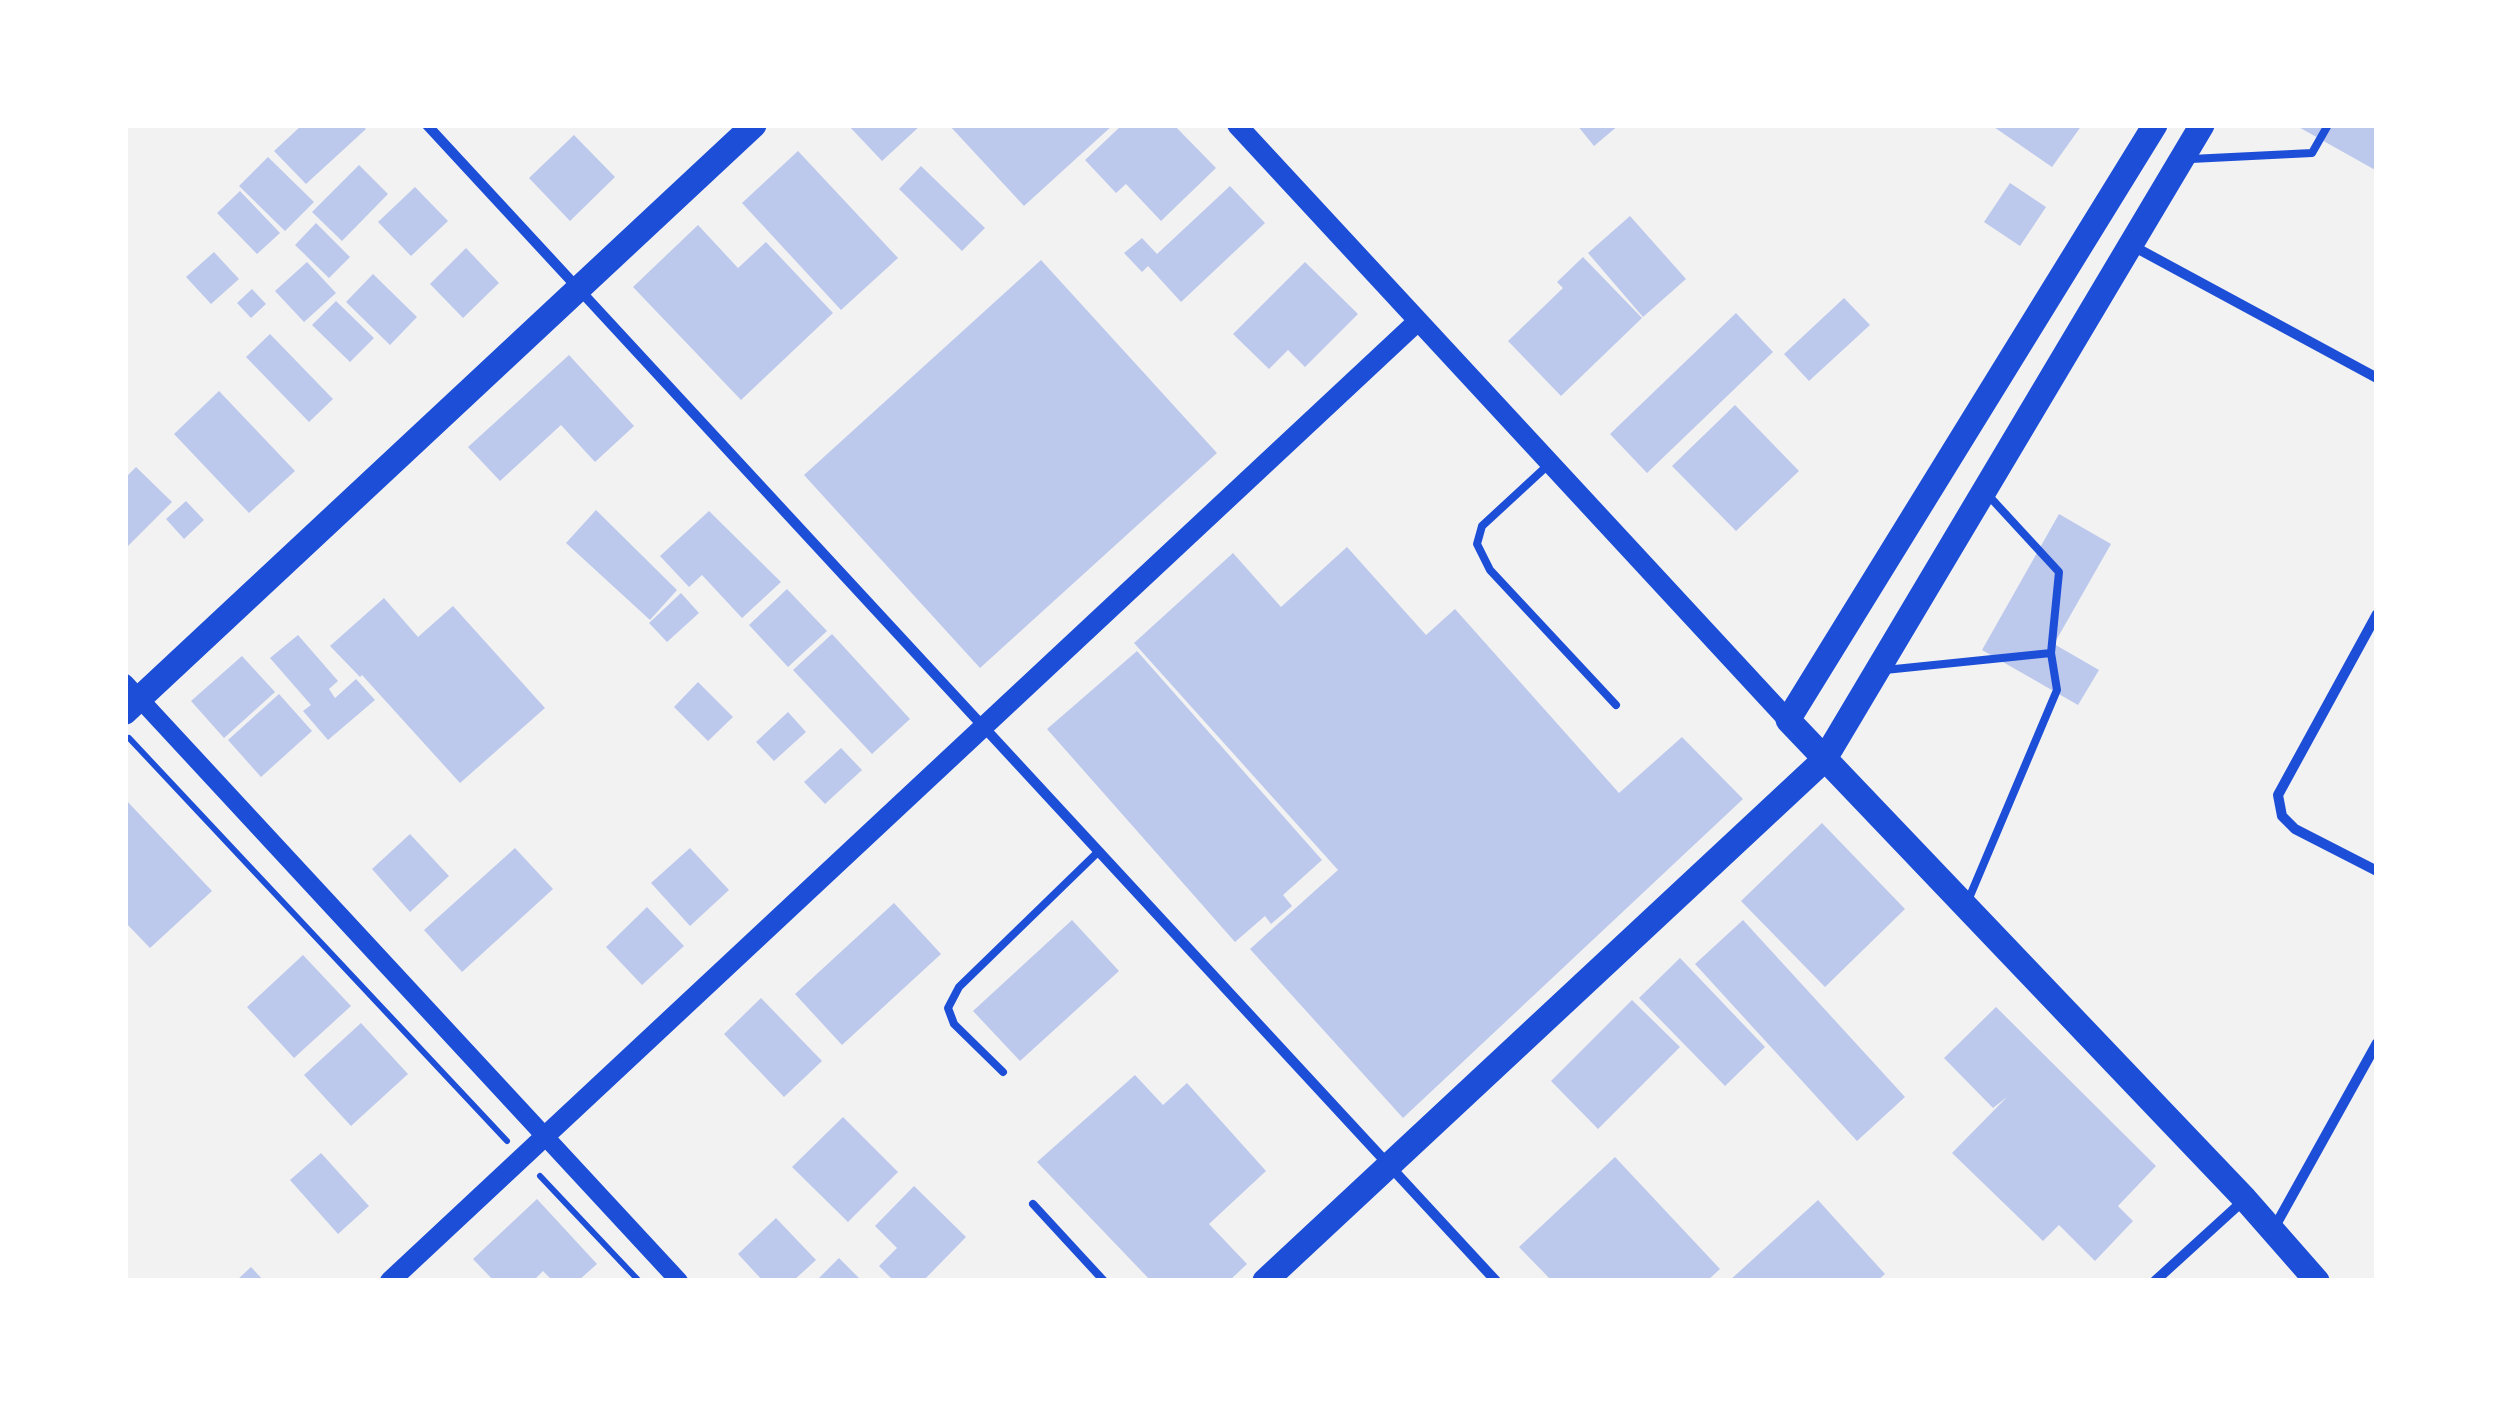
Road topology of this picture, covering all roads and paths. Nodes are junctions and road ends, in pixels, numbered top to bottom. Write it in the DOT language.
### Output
graph roads {
  1 [pos="428,125"];
  2 [pos="754,125"];
  3 [pos="1237,125"];
  4 [pos="2156,125"];
  5 [pos="2202,125"];
  6 [pos="2328,125"];
  7 [pos="2181,159"];
  8 [pos="2130,245"];
  9 [pos="579,289"];
  10 [pos="1418,321"];
  11 [pos="2377,378"];
  12 [pos="1550,463"];
  13 [pos="1984,490"];
  14 [pos="2377,614"];
  15 [pos="2051,652"];
  16 [pos="1877,670"];
  17 [pos="130,698"];
  18 [pos="1616,705"];
  19 [pos="1788,720"];
  20 [pos="981,726"];
  21 [pos="125,734"];
  22 [pos="1824,760"];
  23 [pos="1099,851"];
  24 [pos="2377,871"];
  25 [pos="1966,907"];
  26 [pos="2377,1043"];
  27 [pos="1003,1072"];
  28 [pos="545,1136"];
  29 [pos="522,1157"];
  30 [pos="1390,1166"];
  31 [pos="2245,1199"];
  32 [pos="1034,1204"];
  33 [pos="2273,1231"];
  34 [pos="390,1281"];
  35 [pos="638,1281"];
  36 [pos="679,1281"];
  37 [pos="1104,1281"];
  38 [pos="1265,1281"];
  39 [pos="1496,1281"];
  40 [pos="2155,1281"];
  41 [pos="2317,1281"];
  1 -- 9 [label="street"];
  2 -- 9 [label="main road"];
  3 -- 10 [label="main road"];
  4 -- 19 [label="main road"];
  5 -- 7 [label="main road"];
  6 -- 7 [label="lane"];
  7 -- 8 [label="main road"];
  8 -- 11 [label="street"];
  8 -- 13 [label="main road"];
  9 -- 17 [label="main road"];
  9 -- 20 [label="street"];
  10 -- 12 [label="main road"];
  10 -- 20 [label="main road"];
  12 -- 18 [label="lane"];
  12 -- 19 [label="main road"];
  13 -- 15 [label="lane"];
  13 -- 16 [label="main road"];
  14 -- 24 [label="street"];
  15 -- 16 [label="lane"];
  15 -- 25 [label="lane"];
  16 -- 22 [label="main road"];
  17 -- 28 [label="street"];
  19 -- 22 [label="main road"];
  20 -- 23 [label="street"];
  20 -- 28 [label="main road"];
  21 -- 29 [label="path"];
  22 -- 25 [label="main road"];
  22 -- 30 [label="main road"];
  23 -- 27 [label="lane"];
  23 -- 30 [label="street"];
  25 -- 31 [label="main road"];
  26 -- 33 [label="street"];
  28 -- 29 [label="main road"];
  28 -- 36 [label="street"];
  29 -- 34 [label="main road"];
  29 -- 35 [label="path"];
  30 -- 38 [label="main road"];
  30 -- 39 [label="street"];
  31 -- 33 [label="main road"];
  31 -- 40 [label="street"];
  32 -- 37 [label="lane"];
  33 -- 41 [label="main road"];
}
